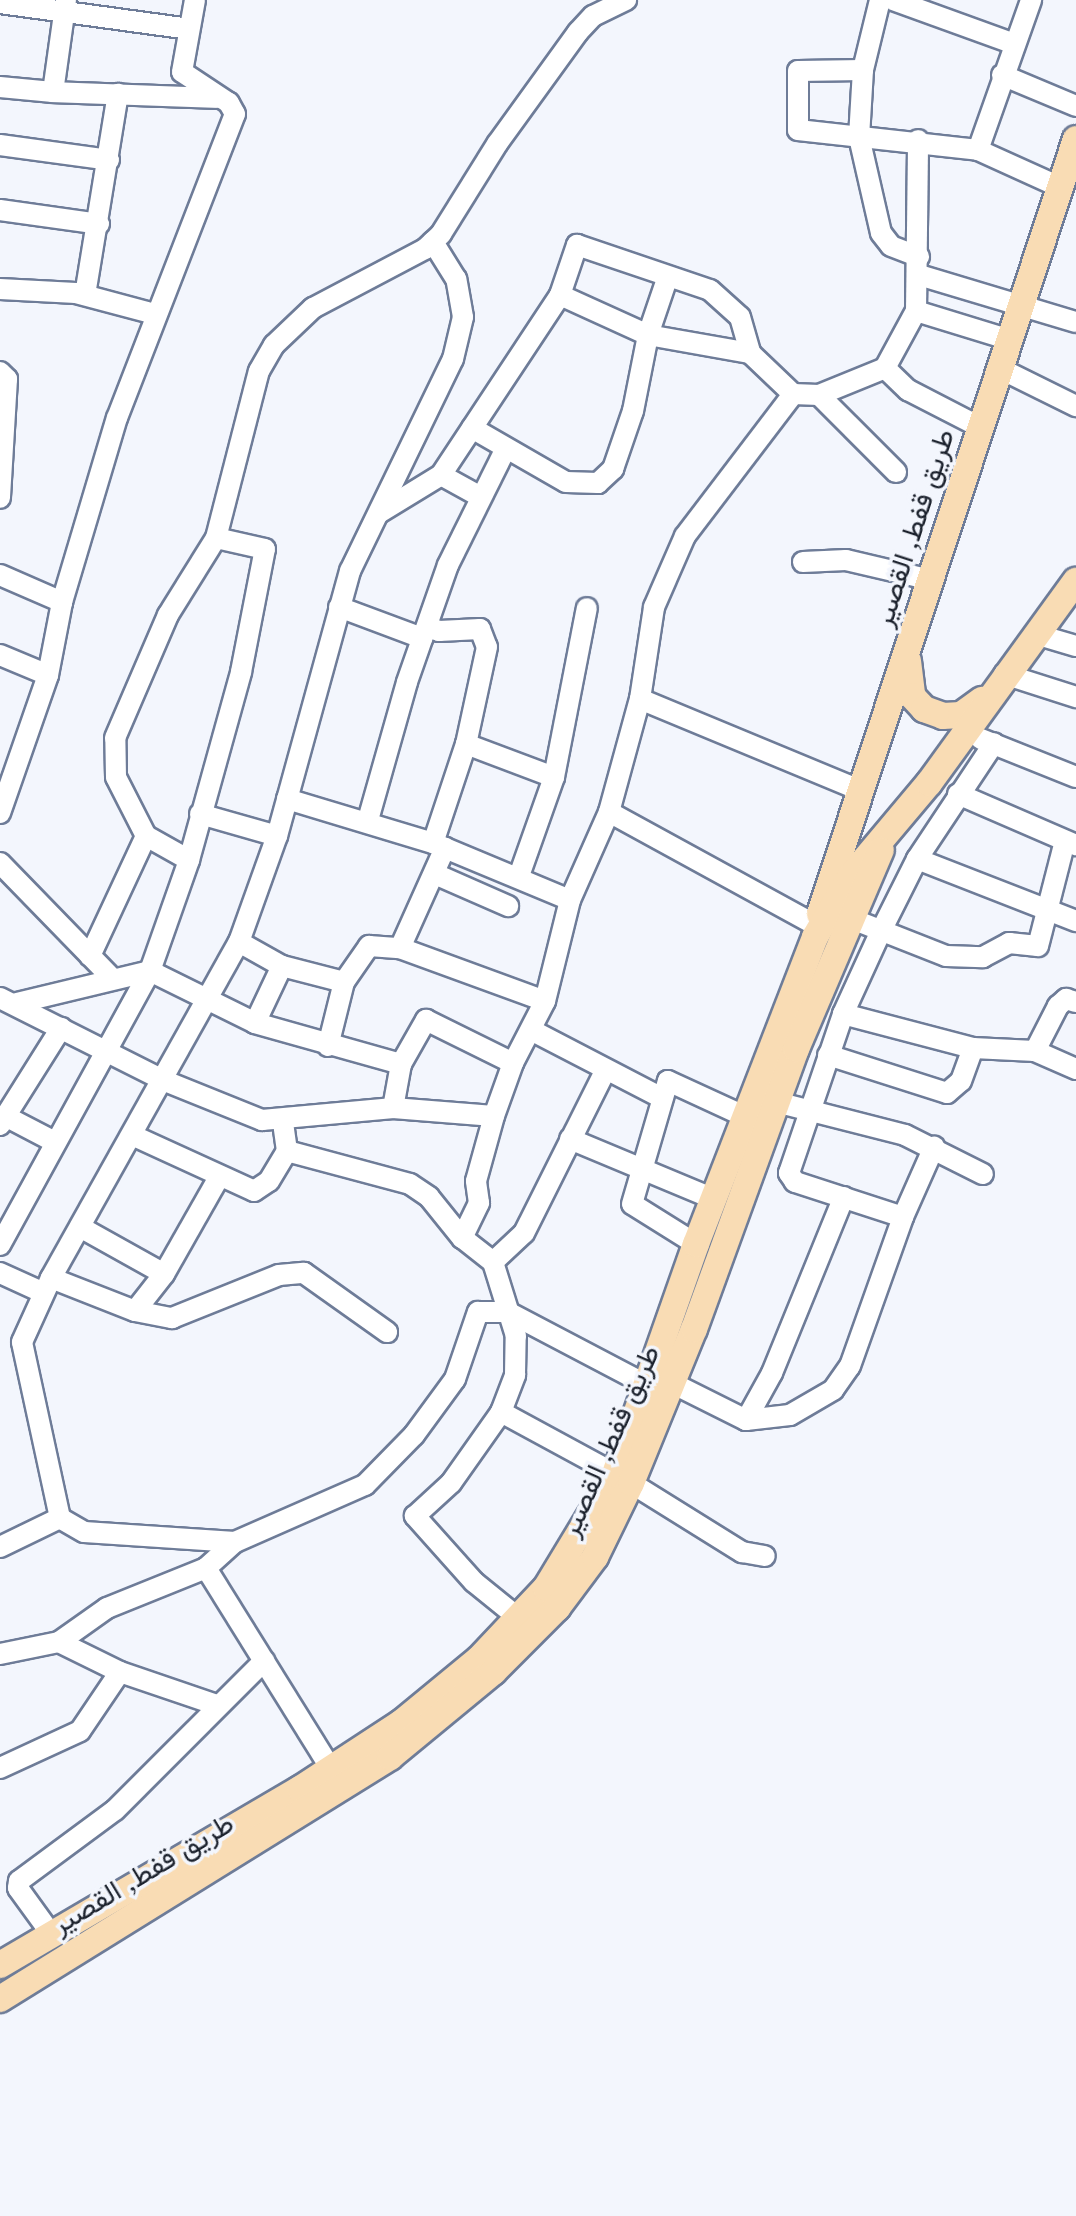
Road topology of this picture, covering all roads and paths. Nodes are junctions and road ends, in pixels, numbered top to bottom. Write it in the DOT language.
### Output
graph roads {
  1 [pos="195,0"];
  2 [pos="626,0"];
  3 [pos="880,0"];
  4 [pos="893,0"];
  5 [pos="1031,0"];
  6 [pos="0,3"];
  7 [pos="66,5"];
  8 [pos="189,29"];
  9 [pos="1012,43"];
  10 [pos="863,70"];
  11 [pos="1002,75"];
  12 [pos="0,87"];
  13 [pos="53,92"];
  14 [pos="118,94"];
  15 [pos="223,98"];
  16 [pos="1076,106"];
  17 [pos="859,137"];
  18 [pos="1076,139"];
  19 [pos="918,140"];
  20 [pos="0,145"];
  21 [pos="978,150"];
  22 [pos="109,160"];
  23 [pos="1060,187"];
  24 [pos="0,210"];
  25 [pos="99,224"];
  26 [pos="433,242"];
  27 [pos="919,266"];
  28 [pos="667,279"];
  29 [pos="0,289"];
  30 [pos="85,295"];
  31 [pos="560,295"];
  32 [pos="1022,304"];
  33 [pos="916,311"];
  34 [pos="155,314"];
  35 [pos="1076,322"];
  36 [pos="648,335"];
  37 [pos="1010,340"];
  38 [pos="750,353"];
  39 [pos="885,368"];
  40 [pos="1001,369"];
  41 [pos="0,372"];
  42 [pos="793,394"];
  43 [pos="819,395"];
  44 [pos="1076,406"];
  45 [pos="980,427"];
  46 [pos="472,428"];
  47 [pos="505,450"];
  48 [pos="896,472"];
  49 [pos="441,475"];
  50 [pos="479,496"];
  51 [pos="0,498"];
  52 [pos="379,513"];
  53 [pos="216,538"];
  54 [pos="803,562"];
  55 [pos="0,575"];
  56 [pos="931,580"];
  57 [pos="1076,581"];
  58 [pos="62,602"];
  59 [pos="339,607"];
  60 [pos="587,608"];
  61 [pos="424,632"];
  62 [pos="1035,634"];
  63 [pos="911,642"];
  64 [pos="1076,646"];
  65 [pos="0,655"];
  66 [pos="48,675"];
  67 [pos="1000,681"];
  68 [pos="1076,697"];
  69 [pos="640,699"];
  70 [pos="962,733"];
  71 [pos="994,743"];
  72 [pos="466,744"];
  73 [pos="9,767"];
  74 [pos="554,777"];
  75 [pos="1076,777"];
  76 [pos="857,789"];
  77 [pos="958,794"];
  78 [pos="287,799"];
  79 [pos="609,812"];
  80 [pos="0,813"];
  81 [pos="200,814"];
  82 [pos="368,820"];
  83 [pos="886,835"];
  84 [pos="146,836"];
  85 [pos="277,836"];
  86 [pos="1072,841"];
  87 [pos="439,846"];
  88 [pos="917,859"];
  89 [pos="189,860"];
  90 [pos="0,863"];
  91 [pos="435,874"];
  92 [pos="519,876"];
  93 [pos="570,900"];
  94 [pos="508,906"];
  95 [pos="1046,910"];
  96 [pos="852,919"];
  97 [pos="1076,921"];
  98 [pos="881,931"];
  99 [pos="816,932"];
  100 [pos="239,942"];
  101 [pos="400,948"];
  102 [pos="90,956"];
  103 [pos="282,966"];
  104 [pos="150,971"];
  105 [pos="113,979"];
  106 [pos="344,982"];
  107 [pos="206,997"];
  108 [pos="9,1000"];
  109 [pos="545,1001"];
  110 [pos="1076,1002"];
  111 [pos="843,1014"];
  112 [pos="255,1023"];
  113 [pos="61,1028"];
  114 [pos="531,1030"];
  115 [pos="328,1046"];
  116 [pos="107,1048"];
  117 [pos="973,1048"];
  118 [pos="1035,1051"];
  119 [pos="828,1055"];
  120 [pos="513,1063"];
  121 [pos="401,1064"];
  122 [pos="1076,1069"];
  123 [pos="605,1071"];
  124 [pos="165,1081"];
  125 [pos="662,1098"];
  126 [pos="776,1102"];
  127 [pos="393,1108"];
  128 [pos="809,1111"];
  129 [pos="494,1116"];
  130 [pos="744,1116"];
  131 [pos="3,1121"];
  132 [pos="283,1121"];
  133 [pos="134,1136"];
  134 [pos="570,1139"];
  135 [pos="55,1142"];
  136 [pos="934,1147"];
  137 [pos="287,1151"];
  138 [pos="640,1164"];
  139 [pos="983,1174"];
  140 [pos="219,1177"];
  141 [pos="844,1197"];
  142 [pos="714,1199"];
  143 [pos="903,1217"];
  144 [pos="80,1227"];
  145 [pos="462,1238"];
  146 [pos="696,1244"];
  147 [pos="0,1245"];
  148 [pos="493,1262"];
  149 [pos="0,1273"];
  150 [pos="164,1274"];
  151 [pos="47,1285"];
  152 [pos="135,1311"];
  153 [pos="508,1312"];
  154 [pos="387,1332"];
  155 [pos="658,1384"];
  156 [pos="501,1412"];
  157 [pos="746,1420"];
  158 [pos="623,1479"];
  159 [pos="60,1518"];
  160 [pos="235,1542"];
  161 [pos="0,1547"];
  162 [pos="765,1556"];
  163 [pos="206,1568"];
  164 [pos="521,1620"];
  165 [pos="59,1642"];
  166 [pos="1,1651"];
  167 [pos="264,1661"];
  168 [pos="120,1672"];
  169 [pos="217,1705"];
  170 [pos="0,1768"];
  171 [pos="331,1769"];
  172 [pos="266,1824"];
  173 [pos="52,1935"];
  174 [pos="0,1965"];
  175 [pos="0,1999"];
  1 -- 8 [label="street"];
  2 -- 26 [label="street"];
  3 -- 10 [label="street"];
  4 -- 9 [label="street"];
  5 -- 9 [label="street"];
  6 -- 7 [label="street"];
  7 -- 8 [label="street"];
  7 -- 13 [label="street"];
  8 -- 15 [label="street"];
  9 -- 11 [label="street"];
  10 -- 17 [label="street"];
  10 -- 17 [label="street"];
  11 -- 16 [label="street"];
  11 -- 21 [label="street"];
  12 -- 13 [label="street"];
  13 -- 14 [label="street"];
  14 -- 15 [label="street"];
  14 -- 22 [label="street"];
  15 -- 34 [label="street"];
  17 -- 19 [label="street"];
  17 -- 27 [label="street"];
  18 -- 23 [label="main road, طريق قفط, القصير"];
  19 -- 21 [label="street"];
  19 -- 27 [label="street"];
  20 -- 22 [label="street"];
  21 -- 23 [label="street"];
  22 -- 25 [label="street"];
  23 -- 32 [label="main road, طريق قفط, القصير"];
  24 -- 25 [label="street"];
  25 -- 30 [label="street"];
  26 -- 52 [label="street"];
  26 -- 53 [label="street"];
  27 -- 32 [label="street"];
  27 -- 33 [label="street"];
  28 -- 31 [label="street"];
  28 -- 36 [label="street"];
  28 -- 38 [label="street"];
  29 -- 30 [label="street"];
  30 -- 34 [label="street"];
  31 -- 36 [label="street"];
  31 -- 46 [label="street"];
  32 -- 35 [label="street"];
  32 -- 37 [label="main road, طريق قفط, القصير"];
  33 -- 37 [label="street"];
  33 -- 39 [label="street"];
  34 -- 58 [label="street"];
  36 -- 38 [label="street"];
  36 -- 47 [label="street"];
  37 -- 40 [label="main road, طريق قفط, القصير"];
  38 -- 42 [label="street"];
  39 -- 43 [label="street"];
  39 -- 45 [label="street"];
  40 -- 44 [label="street"];
  40 -- 45 [label="main road, طريق قفط, القصير"];
  41 -- 51 [label="street"];
  42 -- 43 [label="street"];
  42 -- 69 [label="street"];
  43 -- 48 [label="street"];
  45 -- 56 [label="main road, طريق قفط, القصير"];
  46 -- 47 [label="street"];
  46 -- 49 [label="street"];
  47 -- 50 [label="street"];
  49 -- 50 [label="street"];
  49 -- 52 [label="street"];
  50 -- 61 [label="street"];
  52 -- 59 [label="street"];
  53 -- 81 [label="street"];
  53 -- 84 [label="street"];
  54 -- 56 [label="street"];
  55 -- 58 [label="street"];
  56 -- 63 [label="main road, طريق قفط, القصير"];
  57 -- 62 [label="main road, طريق قفط, القصير"];
  58 -- 66 [label="street"];
  59 -- 61 [label="street"];
  59 -- 78 [label="street"];
  60 -- 74 [label="street"];
  61 -- 72 [label="street"];
  61 -- 82 [label="street"];
  62 -- 64 [label="street"];
  62 -- 67 [label="main road, طريق قفط, القصير"];
  63 -- 67 [label="main road"];
  63 -- 76 [label="main road, طريق قفط, القصير"];
  65 -- 66 [label="street"];
  66 -- 73 [label="street"];
  67 -- 68 [label="street"];
  67 -- 70 [label="main road, طريق قفط, القصير"];
  69 -- 76 [label="street"];
  69 -- 79 [label="street"];
  70 -- 71 [label="street"];
  70 -- 83 [label="main road, طريق قفط, القصير"];
  71 -- 75 [label="street"];
  71 -- 77 [label="street"];
  72 -- 74 [label="street"];
  72 -- 87 [label="street"];
  73 -- 80 [label="street"];
  74 -- 92 [label="street"];
  76 -- 99 [label="main road, طريق قفط, القصير"];
  77 -- 86 [label="street"];
  77 -- 88 [label="street"];
  78 -- 82 [label="street"];
  78 -- 85 [label="street"];
  79 -- 93 [label="street"];
  79 -- 99 [label="street"];
  81 -- 85 [label="street"];
  81 -- 89 [label="street"];
  82 -- 87 [label="street"];
  83 -- 96 [label="main road, طريق قفط, القصير"];
  83 -- 99 [label="main road, طريق قفط, القصير"];
  84 -- 89 [label="street"];
  84 -- 102 [label="street"];
  85 -- 100 [label="street"];
  86 -- 95 [label="street"];
  87 -- 91 [label="street"];
  87 -- 92 [label="street"];
  88 -- 95 [label="street"];
  88 -- 98 [label="street"];
  89 -- 104 [label="street"];
  90 -- 102 [label="street"];
  91 -- 94 [label="street"];
  91 -- 101 [label="street"];
  92 -- 93 [label="street"];
  93 -- 109 [label="street"];
  95 -- 97 [label="street"];
  95 -- 98 [label="street"];
  96 -- 98 [label="street"];
  96 -- 126 [label="main road, طريق قفط, القصير"];
  98 -- 111 [label="street"];
  99 -- 130 [label="main road, طريق قفط, القصير"];
  100 -- 103 [label="street"];
  100 -- 107 [label="street"];
  101 -- 106 [label="street"];
  101 -- 109 [label="street"];
  102 -- 105 [label="street"];
  103 -- 106 [label="street"];
  103 -- 112 [label="street"];
  104 -- 105 [label="street"];
  104 -- 107 [label="street"];
  104 -- 116 [label="street"];
  105 -- 108 [label="street"];
  106 -- 115 [label="street"];
  107 -- 112 [label="street"];
  107 -- 124 [label="street"];
  108 -- 113 [label="street"];
  109 -- 114 [label="street"];
  110 -- 118 [label="street"];
  111 -- 117 [label="street"];
  111 -- 119 [label="street"];
  112 -- 115 [label="street"];
  113 -- 116 [label="street"];
  113 -- 131 [label="street"];
  114 -- 120 [label="street"];
  114 -- 123 [label="street"];
  115 -- 121 [label="street"];
  116 -- 124 [label="street"];
  116 -- 135 [label="street"];
  117 -- 118 [label="street"];
  117 -- 119 [label="street"];
  118 -- 122 [label="street"];
  119 -- 128 [label="street"];
  120 -- 121 [label="street"];
  120 -- 129 [label="street"];
  121 -- 127 [label="street"];
  123 -- 125 [label="street"];
  123 -- 134 [label="street"];
  124 -- 132 [label="street"];
  124 -- 133 [label="street"];
  125 -- 130 [label="street"];
  125 -- 138 [label="street"];
  126 -- 128 [label="street"];
  126 -- 155 [label="main road, طريق قفط, القصير"];
  127 -- 129 [label="street"];
  127 -- 132 [label="street"];
  128 -- 136 [label="street"];
  128 -- 141 [label="street"];
  129 -- 145 [label="street"];
  130 -- 142 [label="main road, طريق قفط, القصير"];
  131 -- 135 [label="street"];
  132 -- 137 [label="street"];
  133 -- 140 [label="street"];
  133 -- 144 [label="street"];
  134 -- 138 [label="street"];
  134 -- 148 [label="street"];
  135 -- 147 [label="street"];
  136 -- 139 [label="street"];
  136 -- 143 [label="street"];
  137 -- 140 [label="street"];
  137 -- 145 [label="street"];
  138 -- 142 [label="street"];
  138 -- 146 [label="street"];
  140 -- 150 [label="street"];
  141 -- 143 [label="street"];
  141 -- 157 [label="street"];
  142 -- 146 [label="main road, طريق قفط, القصير"];
  143 -- 157 [label="street"];
  144 -- 150 [label="street"];
  144 -- 151 [label="street"];
  145 -- 148 [label="street"];
  146 -- 155 [label="main road, طريق قفط, القصير"];
  148 -- 153 [label="street"];
  149 -- 151 [label="street"];
  150 -- 152 [label="street"];
  151 -- 152 [label="street"];
  151 -- 159 [label="street"];
  152 -- 154 [label="street"];
  153 -- 155 [label="street"];
  153 -- 156 [label="street"];
  153 -- 160 [label="street"];
  155 -- 157 [label="street"];
  155 -- 158 [label="main road, طريق قفط, القصير"];
  156 -- 158 [label="street"];
  156 -- 164 [label="street"];
  158 -- 162 [label="street"];
  158 -- 164 [label="main road, طريق قفط, القصير"];
  158 -- 172 [label="main road, طريق قفط, القصير"];
  159 -- 160 [label="street"];
  159 -- 161 [label="street"];
  160 -- 163 [label="street"];
  163 -- 165 [label="street"];
  163 -- 167 [label="street"];
  164 -- 171 [label="main road, طريق قفط, القصير"];
  165 -- 166 [label="street"];
  165 -- 168 [label="street"];
  167 -- 169 [label="street"];
  167 -- 171 [label="street"];
  168 -- 169 [label="street"];
  168 -- 170 [label="street"];
  169 -- 173 [label="street"];
  171 -- 172 [label="main road, طريق قفط, القصير"];
  172 -- 173 [label="main road, طريق قفط, القصير"];
  172 -- 175 [label="main road, طريق قفط, القصير"];
  173 -- 174 [label="main road, طريق قفط, القصير"];
}
